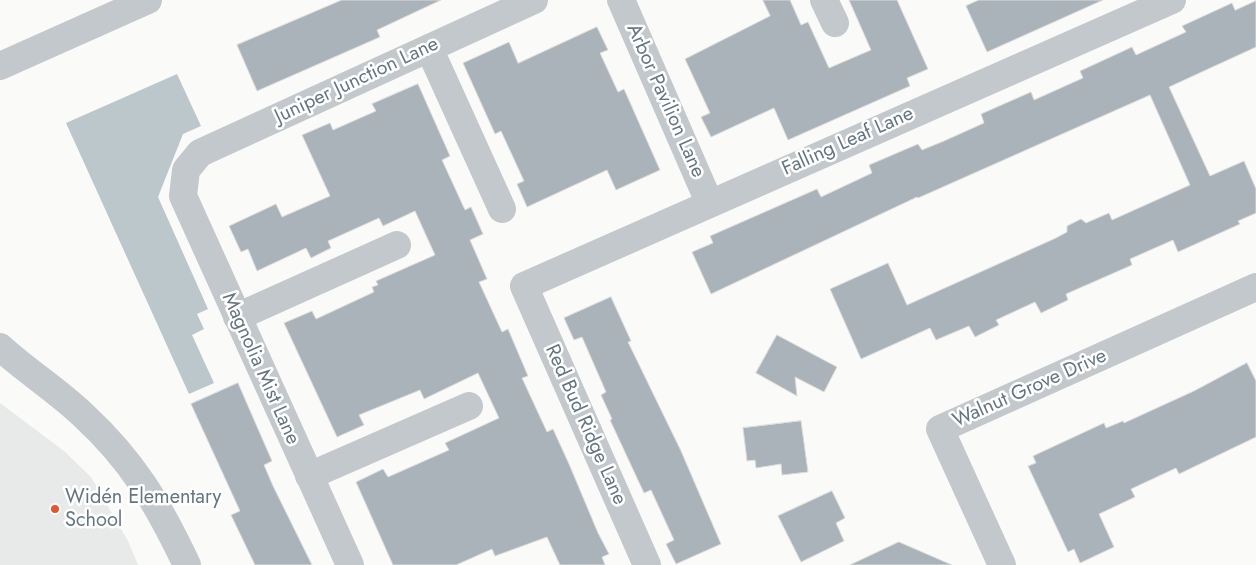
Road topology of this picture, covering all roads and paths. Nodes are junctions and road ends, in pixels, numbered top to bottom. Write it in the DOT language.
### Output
graph roads {
  1 [pos="148,0"];
  2 [pos="534,0"];
  3 [pos="621,0"];
  4 [pos="1172,0"];
  5 [pos="429,48"];
  6 [pos="0,66"];
  7 [pos="186,170"];
  8 [pos="709,202"];
  9 [pos="502,209"];
  10 [pos="397,245"];
  11 [pos="524,286"];
  12 [pos="1256,287"];
  13 [pos="237,317"];
  14 [pos="0,347"];
  15 [pos="469,406"];
  16 [pos="309,476"];
  17 [pos="186,565"];
  18 [pos="350,565"];
  19 [pos="647,565"];
  20 [pos="1002,565"];
  1 -- 6 [label="street"];
  2 -- 5 [label="street, Juniper Junction Lane"];
  3 -- 8 [label="street, Arbor Pavilion Lane"];
  4 -- 8 [label="street, Falling Leaf Lane"];
  5 -- 7 [label="street, Juniper Junction Lane"];
  5 -- 9 [label="street"];
  7 -- 13 [label="street, Magnolia Mist Lane"];
  8 -- 11 [label="street, Falling Leaf Lane"];
  10 -- 13 [label="street"];
  11 -- 19 [label="street, Red Bud Ridge Lane"];
  12 -- 20 [label="street, Walnut Grove Drive"];
  13 -- 16 [label="street, Magnolia Mist Lane"];
  14 -- 17 [label="street"];
  15 -- 16 [label="street"];
  16 -- 18 [label="street, Magnolia Mist Lane"];
}
